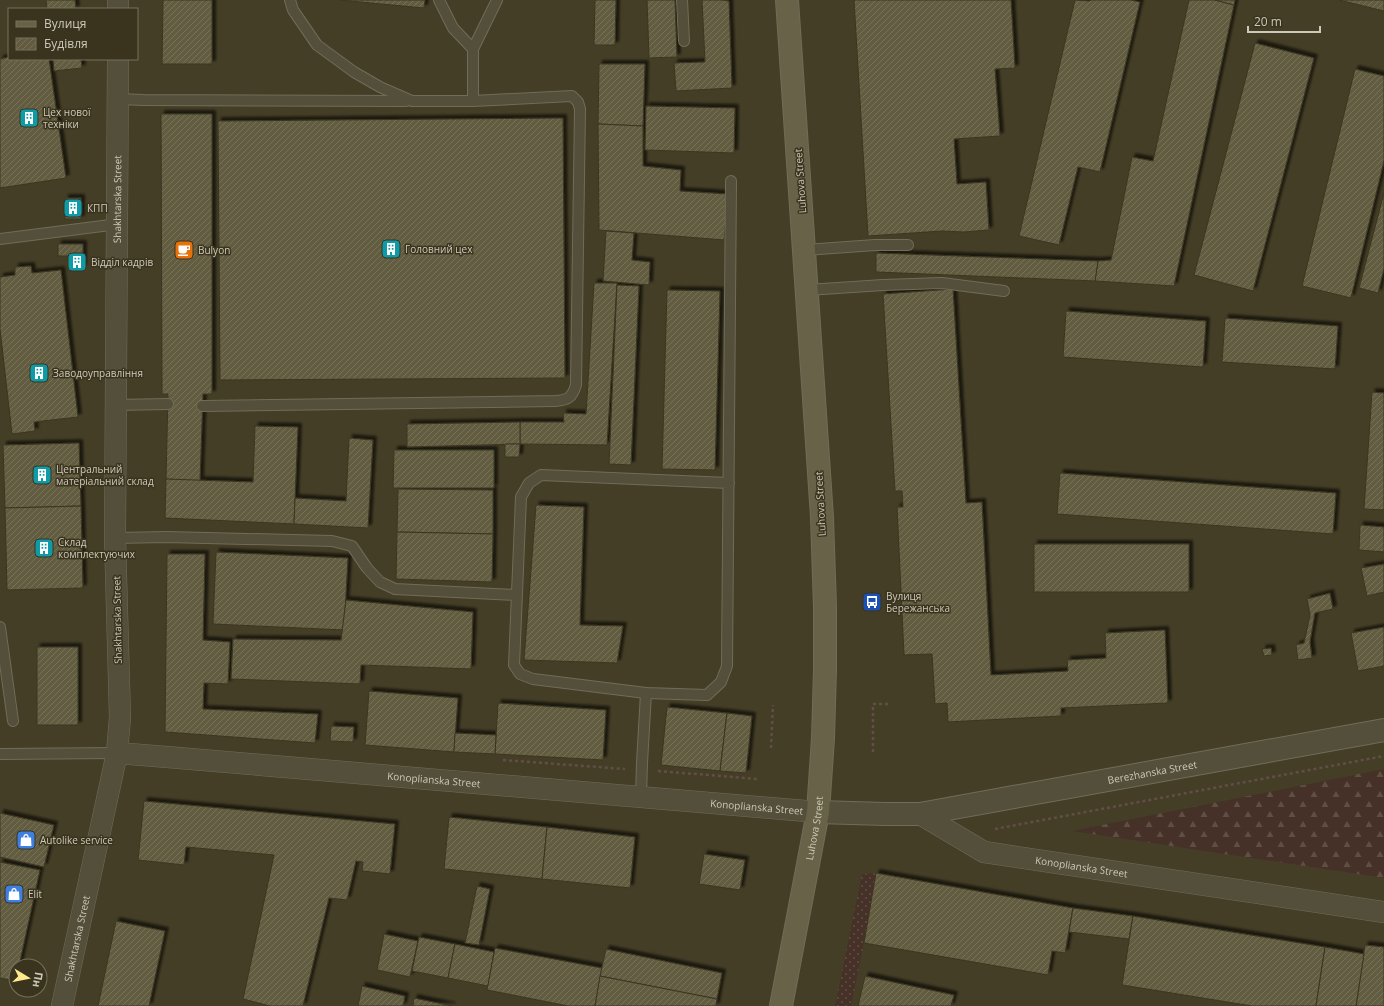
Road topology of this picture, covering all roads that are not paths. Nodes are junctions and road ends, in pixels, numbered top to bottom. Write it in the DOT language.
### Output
graph roads {
  1 [pos="290,0"];
  2 [pos="439,0"];
  3 [pos="497,0"];
  4 [pos="682,0"];
  5 [pos="787,0"];
  6 [pos="684,41"];
  7 [pos="473,49"];
  8 [pos="118,60"];
  9 [pos="118,99"];
  10 [pos="412,101"];
  11 [pos="473,101"];
  12 [pos="731,181"];
  13 [pos="118,224"];
  14 [pos="0,239"];
  15 [pos="908,245"];
  16 [pos="804,250"];
  17 [pos="807,290"];
  18 [pos="1004,291"];
  19 [pos="168,404"];
  20 [pos="115,405"];
  21 [pos="202,406"];
  22 [pos="728,483"];
  23 [pos="115,538"];
  24 [pos="516,595"];
  25 [pos="0,627"];
  26 [pos="646,694"];
  27 [pos="13,721"];
  28 [pos="1384,730"];
  29 [pos="117,753"];
  30 [pos="0,754"];
  31 [pos="641,796"];
  32 [pos="818,812"];
  33 [pos="920,814"];
  34 [pos="1384,912"];
  35 [pos="62,1006"];
  36 [pos="781,1006"];
  1 -- 10 [label="lane"];
  2 -- 7 [label="lane"];
  3 -- 7 [label="lane"];
  4 -- 6 [label="lane"];
  5 -- 16 [label="main road, Luhova Street"];
  7 -- 11 [label="lane"];
  8 -- 9 [label="street, Shakhtarska Street"];
  9 -- 10 [label="lane"];
  9 -- 13 [label="street, Shakhtarska Street"];
  10 -- 11 [label="lane"];
  11 -- 21 [label="lane"];
  12 -- 22 [label="lane"];
  13 -- 14 [label="lane"];
  13 -- 20 [label="street, Shakhtarska Street"];
  15 -- 16 [label="lane"];
  16 -- 17 [label="main road, Luhova Street"];
  17 -- 18 [label="lane"];
  17 -- 32 [label="main road, Luhova Street"];
  19 -- 20 [label="lane"];
  20 -- 23 [label="street, Shakhtarska Street"];
  22 -- 24 [label="lane"];
  22 -- 26 [label="lane"];
  23 -- 24 [label="lane"];
  23 -- 29 [label="street, Shakhtarska Street"];
  24 -- 26 [label="lane"];
  25 -- 27 [label="lane"];
  26 -- 31 [label="lane"];
  28 -- 33 [label="street, Berezhanska Street"];
  29 -- 30 [label="lane"];
  29 -- 31 [label="street, Konoplianska Street"];
  29 -- 35 [label="street, Shakhtarska Street"];
  31 -- 32 [label="street, Konoplianska Street"];
  32 -- 33 [label="street, Konoplianska Street"];
  32 -- 36 [label="main road, Luhova Street"];
  33 -- 34 [label="street, Konoplianska Street"];
}
